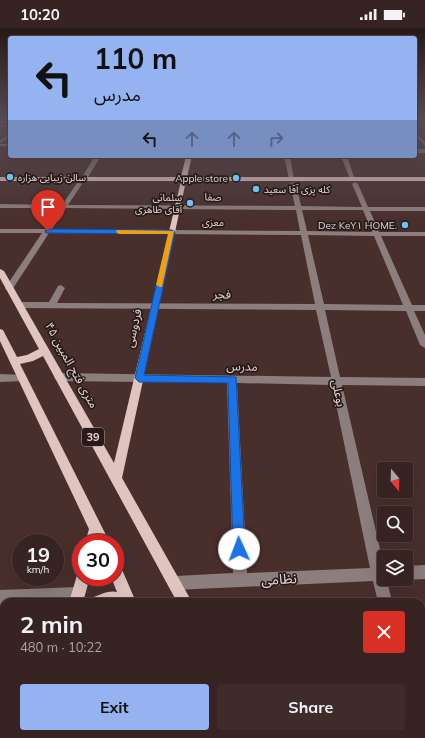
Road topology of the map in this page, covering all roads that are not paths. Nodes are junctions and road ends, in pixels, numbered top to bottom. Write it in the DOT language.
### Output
graph roads {
  1 [pos="97,158"];
  2 [pos="189,158"];
  3 [pos="287,158"];
  4 [pos="345,158"];
  5 [pos="0,179"];
  6 [pos="425,179"];
  7 [pos="82,181"];
  8 [pos="183,181"];
  9 [pos="293,182"];
  10 [pos="354,182"];
  11 [pos="0,184"];
  12 [pos="425,184"];
  13 [pos="0,206"];
  14 [pos="65,206"];
  15 [pos="177,207"];
  16 [pos="298,208"];
  17 [pos="366,208"];
  18 [pos="425,209"];
  19 [pos="0,231"];
  20 [pos="48,231"];
  21 [pos="172,232"];
  22 [pos="304,233"];
  23 [pos="377,234"];
  24 [pos="425,234"];
  25 [pos="0,271"];
  26 [pos="9,288"];
  27 [pos="61,288"];
  28 [pos="19,305"];
  29 [pos="52,305"];
  30 [pos="155,305"];
  31 [pos="320,307"];
  32 [pos="409,308"];
  33 [pos="425,308"];
  34 [pos="0,332"];
  35 [pos="425,345"];
  36 [pos="44,350"];
  37 [pos="14,361"];
  38 [pos="59,377"];
  39 [pos="0,378"];
  40 [pos="22,378"];
  41 [pos="139,378"];
  42 [pos="232,379"];
  43 [pos="336,381"];
  44 [pos="425,382"];
  45 [pos="116,478"];
  46 [pos="96,528"];
  47 [pos="94,534"];
  48 [pos="99,534"];
  49 [pos="377,557"];
  50 [pos="425,572"];
  51 [pos="413,573"];
  52 [pos="377,574"];
  53 [pos="240,580"];
  54 [pos="175,583"];
  55 [pos="80,586"];
  56 [pos="122,586"];
  57 [pos="383,586"];
  58 [pos="0,597"];
  59 [pos="77,598"];
  60 [pos="127,598"];
  61 [pos="183,598"];
  62 [pos="384,598"];
  1 -- 7 [label="street"];
  2 -- 8 [label="main road, فردوسی"];
  3 -- 9 [label="street, بوعلی"];
  4 -- 10 [label="street"];
  5 -- 7 [label="main road"];
  6 -- 10 [label="main road"];
  7 -- 8 [label="main road"];
  7 -- 11 [label="main road"];
  7 -- 14 [label="street"];
  8 -- 9 [label="main road"];
  8 -- 15 [label="main road, فردوسی"];
  9 -- 10 [label="main road"];
  9 -- 16 [label="street, بوعلی"];
  10 -- 12 [label="main road"];
  10 -- 17 [label="street"];
  13 -- 14 [label="street, صفا"];
  14 -- 15 [label="street, صفا"];
  14 -- 20 [label="street"];
  15 -- 16 [label="street, صفا"];
  15 -- 21 [label="main road, فردوسی"];
  16 -- 17 [label="street, صفا"];
  16 -- 22 [label="street, بوعلی"];
  17 -- 18 [label="street, صفا"];
  17 -- 23 [label="street"];
  19 -- 20 [label="street, معزی"];
  20 -- 21 [label="street, معزی"];
  20 -- 26 [label="street"];
  21 -- 22 [label="street, معزی"];
  21 -- 30 [label="main road, فردوسی"];
  22 -- 23 [label="street, معزی"];
  22 -- 31 [label="street, بوعلی"];
  23 -- 24 [label="street, معزی"];
  23 -- 32 [label="street"];
  25 -- 26 [label="main road, ۴۵ متری فتح المبین / 39"];
  26 -- 28 [label="main road, ۴۵ متری فتح المبین / 39"];
  27 -- 29 [label="street"];
  28 -- 29 [label="street, فجر"];
  28 -- 36 [label="main road, ۴۵ متری فتح المبین / 39"];
  29 -- 30 [label="street, فجر"];
  30 -- 31 [label="street, فجر"];
  30 -- 41 [label="main road, فردوسی"];
  31 -- 32 [label="street, فجر"];
  31 -- 43 [label="street, بوعلی"];
  32 -- 33 [label="street, فجر"];
  32 -- 35 [label="street"];
  34 -- 37 [label="main road"];
  36 -- 37 [label="main road"];
  36 -- 38 [label="main road, ۴۵ متری فتح المبین / 39"];
  37 -- 40 [label="main road"];
  38 -- 41 [label="street, مدرس"];
  38 -- 45 [label="main road, ۴۵ متری فتح المبین / 39"];
  39 -- 40 [label="street"];
  40 -- 46 [label="main road"];
  41 -- 42 [label="street, مدرس"];
  41 -- 45 [label="main road, فردوسی"];
  42 -- 43 [label="street, مدرس"];
  42 -- 53 [label="street"];
  43 -- 44 [label="street, مدرس"];
  43 -- 49 [label="street, بوعلی"];
  45 -- 54 [label="main road, ۴۵ متری فتح المبین / 39"];
  46 -- 47 [label="main road"];
  46 -- 48 [label="main road"];
  50 -- 51 [label="street"];
  52 -- 53 [label="street, نظامی"];
  53 -- 54 [label="street, نظامی"];
  54 -- 61 [label="main road, ۴۵ متری فتح المبین / 39"];
  55 -- 59 [label="main road"];
  56 -- 60 [label="main road"];
  57 -- 62 [label="street, بوعلی"];
  58 -- 59 [label="street"];
}
